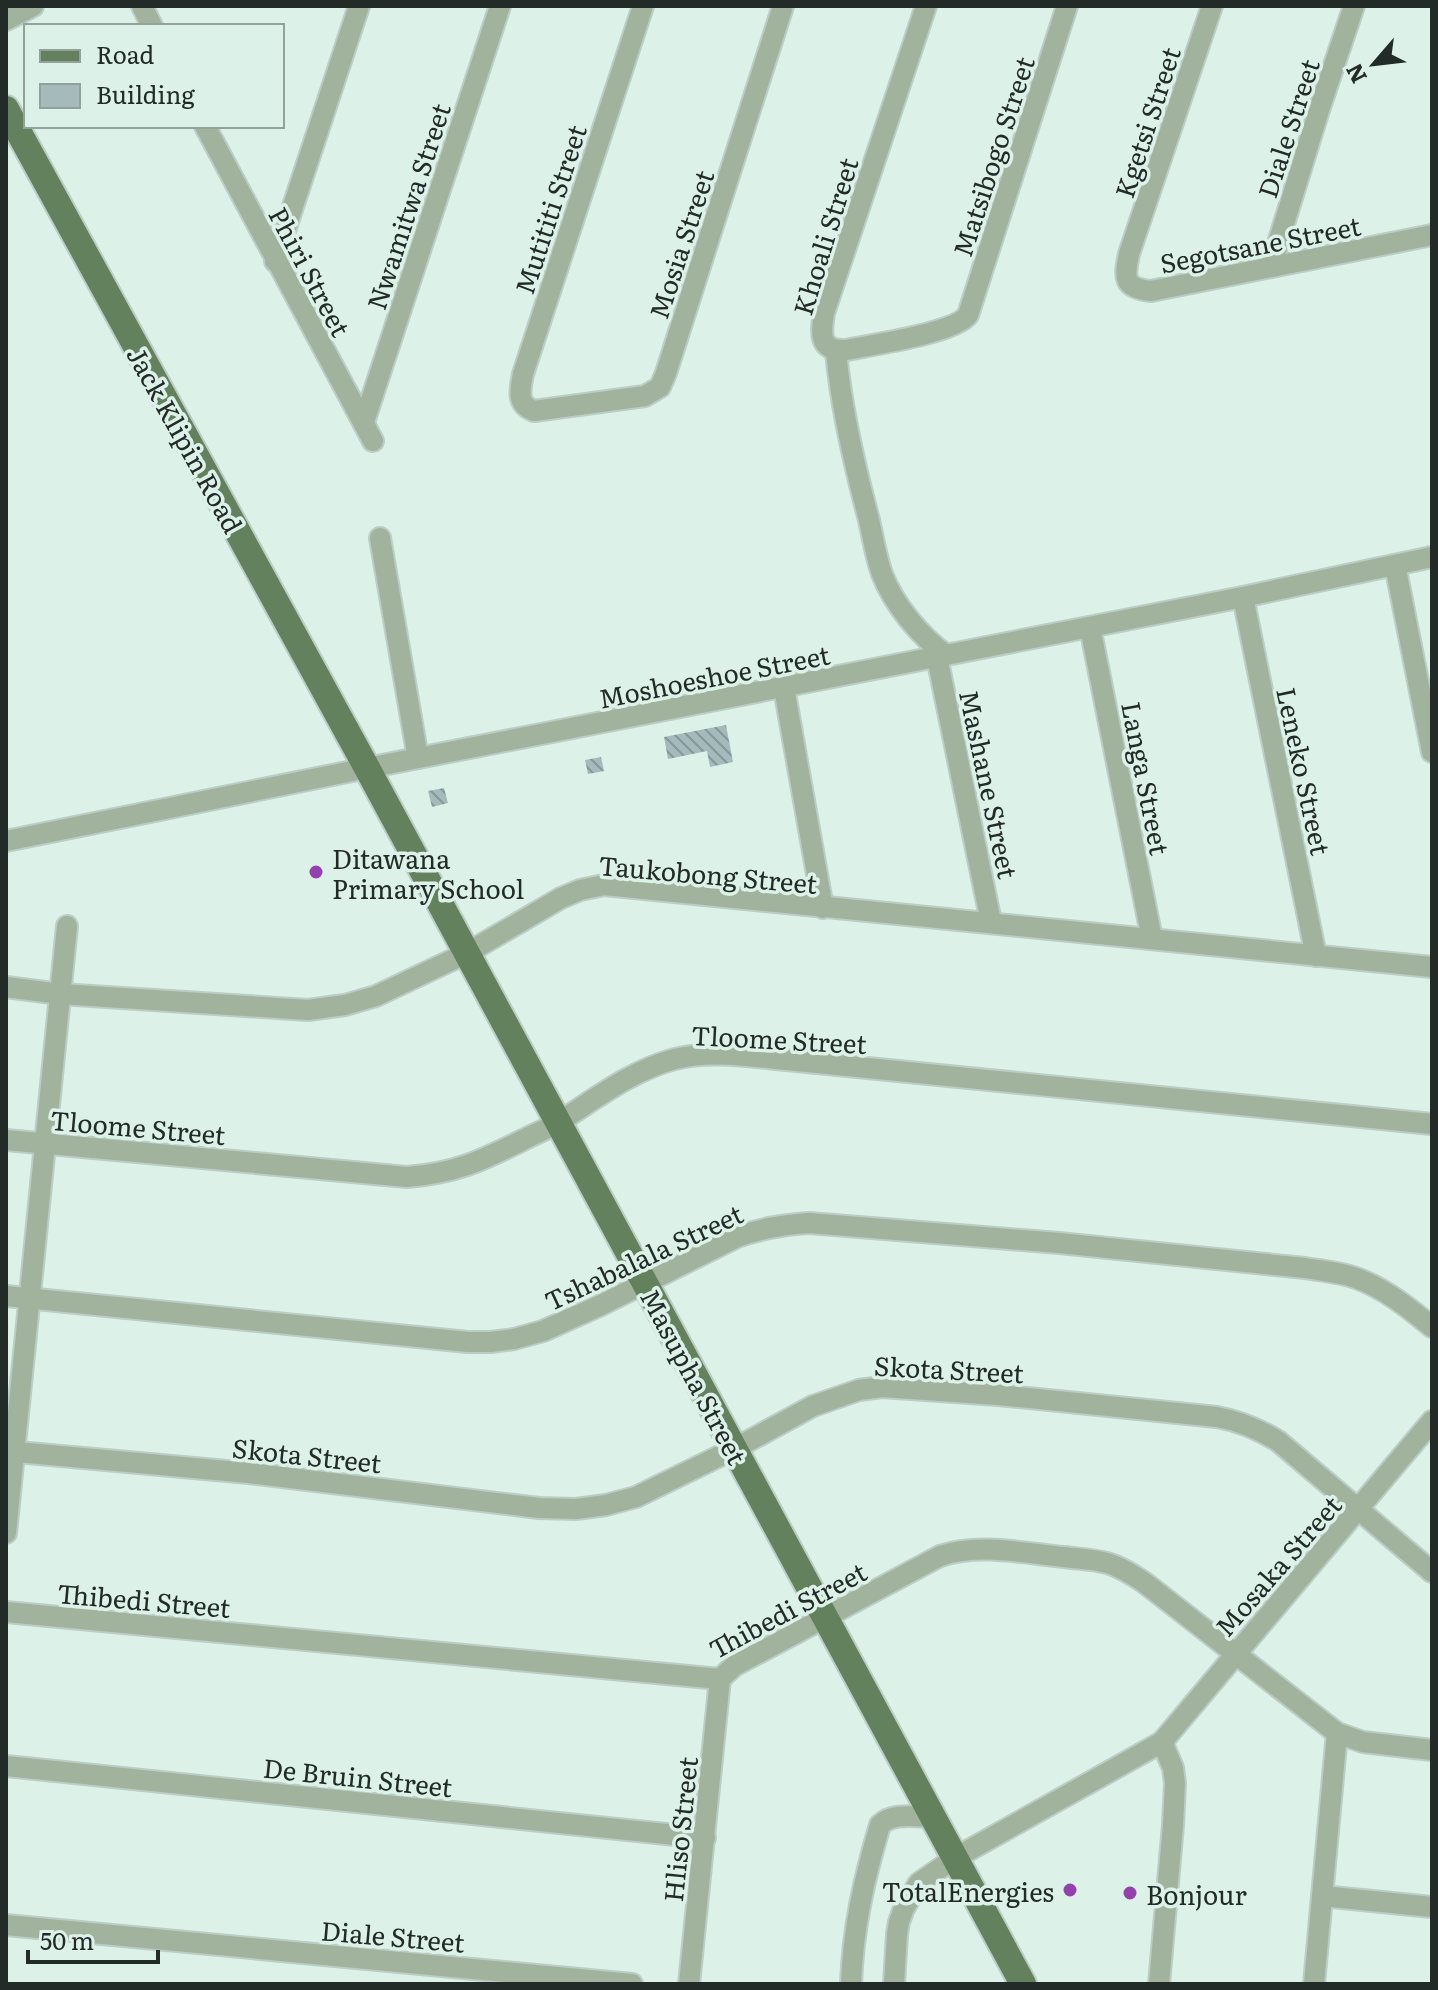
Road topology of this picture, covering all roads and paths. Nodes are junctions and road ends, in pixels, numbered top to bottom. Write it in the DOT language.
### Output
graph roads {
  1 [pos="33,6"];
  2 [pos="142,6"];
  3 [pos="359,6"];
  4 [pos="500,6"];
  5 [pos="643,6"];
  6 [pos="783,6"];
  7 [pos="926,6"];
  8 [pos="1067,6"];
  9 [pos="1212,6"];
  10 [pos="1354,6"];
  11 [pos="6,20"];
  12 [pos="151,24"];
  13 [pos="6,109"];
  14 [pos="206,128"];
  15 [pos="1432,235"];
  16 [pos="1129,254"];
  17 [pos="275,261"];
  18 [pos="1271,266"];
  19 [pos="964,321"];
  20 [pos="836,351"];
  21 [pos="547,411"];
  22 [pos="368,432"];
  23 [pos="380,538"];
  24 [pos="1432,557"];
  25 [pos="1395,565"];
  26 [pos="1243,597"];
  27 [pos="1090,627"];
  28 [pos="942,656"];
  29 [pos="784,688"];
  30 [pos="1432,752"];
  31 [pos="418,758"];
  32 [pos="367,768"];
  33 [pos="6,841"];
  34 [pos="823,908"];
  35 [pos="991,922"];
  36 [pos="67,926"];
  37 [pos="1152,939"];
  38 [pos="467,953"];
  39 [pos="1316,956"];
  40 [pos="1432,967"];
  41 [pos="6,987"];
  42 [pos="60,994"];
  43 [pos="558,1123"];
  44 [pos="1432,1124"];
  45 [pos="6,1140"];
  46 [pos="45,1143"];
  47 [pos="645,1283"];
  48 [pos="6,1296"];
  49 [pos="29,1299"];
  50 [pos="1432,1327"];
  51 [pos="1432,1421"];
  52 [pos="734,1449"];
  53 [pos="10,1452"];
  54 [pos="1360,1509"];
  55 [pos="6,1533"];
  56 [pos="1432,1572"];
  57 [pos="6,1612"];
  58 [pos="826,1618"];
  59 [pos="1236,1652"];
  60 [pos="720,1679"];
  61 [pos="1337,1733"];
  62 [pos="1162,1742"];
  63 [pos="1432,1750"];
  64 [pos="6,1766"];
  65 [pos="933,1817"];
  66 [pos="705,1838"];
  67 [pos="955,1858"];
  68 [pos="1322,1896"];
  69 [pos="1432,1907"];
  70 [pos="6,1925"];
  71 [pos="632,1984"];
  72 [pos="689,1984"];
  73 [pos="851,1984"];
  74 [pos="894,1984"];
  75 [pos="1023,1984"];
  76 [pos="1159,1984"];
  77 [pos="1314,1984"];
  1 -- 11 [label="street"];
  2 -- 12 [label="street"];
  3 -- 17 [label="street"];
  4 -- 22 [label="street, Nwamitwa Street"];
  5 -- 21 [label="street, Mutititi Street"];
  6 -- 21 [label="street, Mosia Street"];
  7 -- 20 [label="street, Khoali Street"];
  8 -- 19 [label="street, Matsibogo Street"];
  9 -- 16 [label="street, Kgetsi Street"];
  10 -- 18 [label="street, Diale Street"];
  13 -- 32 [label="main road, Jack Klipin Road"];
  14 -- 17 [label="street, Phiri Street"];
  15 -- 18 [label="street, Segotsane Street"];
  16 -- 18 [label="street, Segotsane Street"];
  17 -- 22 [label="street, Phiri Street"];
  19 -- 20 [label="street, Khoali Street"];
  20 -- 28 [label="street"];
  23 -- 31 [label="street"];
  24 -- 25 [label="street, Moshoeshoe Street"];
  25 -- 26 [label="street, Moshoeshoe Street"];
  25 -- 30 [label="street"];
  26 -- 27 [label="street, Moshoeshoe Street"];
  26 -- 39 [label="street, Leneko Street"];
  27 -- 28 [label="street, Moshoeshoe Street"];
  27 -- 37 [label="street, Langa Street"];
  28 -- 29 [label="street, Moshoeshoe Street"];
  28 -- 35 [label="street, Mashane Street"];
  29 -- 31 [label="street, Moshoeshoe Street"];
  29 -- 34 [label="street"];
  31 -- 32 [label="street, Moshoeshoe Street"];
  32 -- 33 [label="street, Moshoeshoe Street"];
  32 -- 38 [label="main road, Masupha Street"];
  34 -- 35 [label="street, Taukobong Street"];
  34 -- 38 [label="street, Taukobong Street"];
  35 -- 37 [label="street, Taukobong Street"];
  36 -- 42 [label="street"];
  37 -- 39 [label="street, Taukobong Street"];
  38 -- 42 [label="street, Taukobong Street"];
  38 -- 43 [label="main road, Masupha Street"];
  39 -- 40 [label="street, Taukobong Street"];
  41 -- 42 [label="street, Taukobong Street"];
  42 -- 46 [label="street"];
  43 -- 44 [label="street, Tloome Street"];
  43 -- 46 [label="street, Tloome Street"];
  43 -- 47 [label="main road, Masupha Street"];
  45 -- 46 [label="street, Tloome Street"];
  46 -- 49 [label="street"];
  47 -- 49 [label="street, Tshabalala Street"];
  47 -- 50 [label="street, Tshabalala Street"];
  47 -- 52 [label="main road, Masupha Street"];
  48 -- 49 [label="street, Tshabalala Street"];
  49 -- 53 [label="street"];
  51 -- 54 [label="street, Mosaka Street"];
  52 -- 53 [label="street, Skota Street"];
  52 -- 54 [label="street, Skota Street"];
  52 -- 58 [label="main road, Masupha Street"];
  53 -- 55 [label="street"];
  54 -- 56 [label="street, Skota Street"];
  54 -- 59 [label="street, Mosaka Street"];
  57 -- 60 [label="street, Thibedi Street"];
  58 -- 59 [label="street, Thibedi Street"];
  58 -- 60 [label="street, Thibedi Street"];
  58 -- 65 [label="main road, Masupha Street"];
  59 -- 61 [label="street, Thibedi Street"];
  59 -- 62 [label="street, Mosaka Street"];
  60 -- 66 [label="street, Hliso Street"];
  61 -- 63 [label="street"];
  61 -- 68 [label="street"];
  62 -- 67 [label="street, Mosaka Street"];
  62 -- 76 [label="street"];
  64 -- 66 [label="street, De Bruin Street"];
  65 -- 67 [label="main road, Masupha Street"];
  65 -- 73 [label="street"];
  66 -- 72 [label="street, Hliso Street"];
  67 -- 74 [label="street, Mosaka Street"];
  67 -- 75 [label="main road, Masupha Street"];
  68 -- 69 [label="street"];
  68 -- 77 [label="street"];
  70 -- 71 [label="street, Diale Street"];
}
